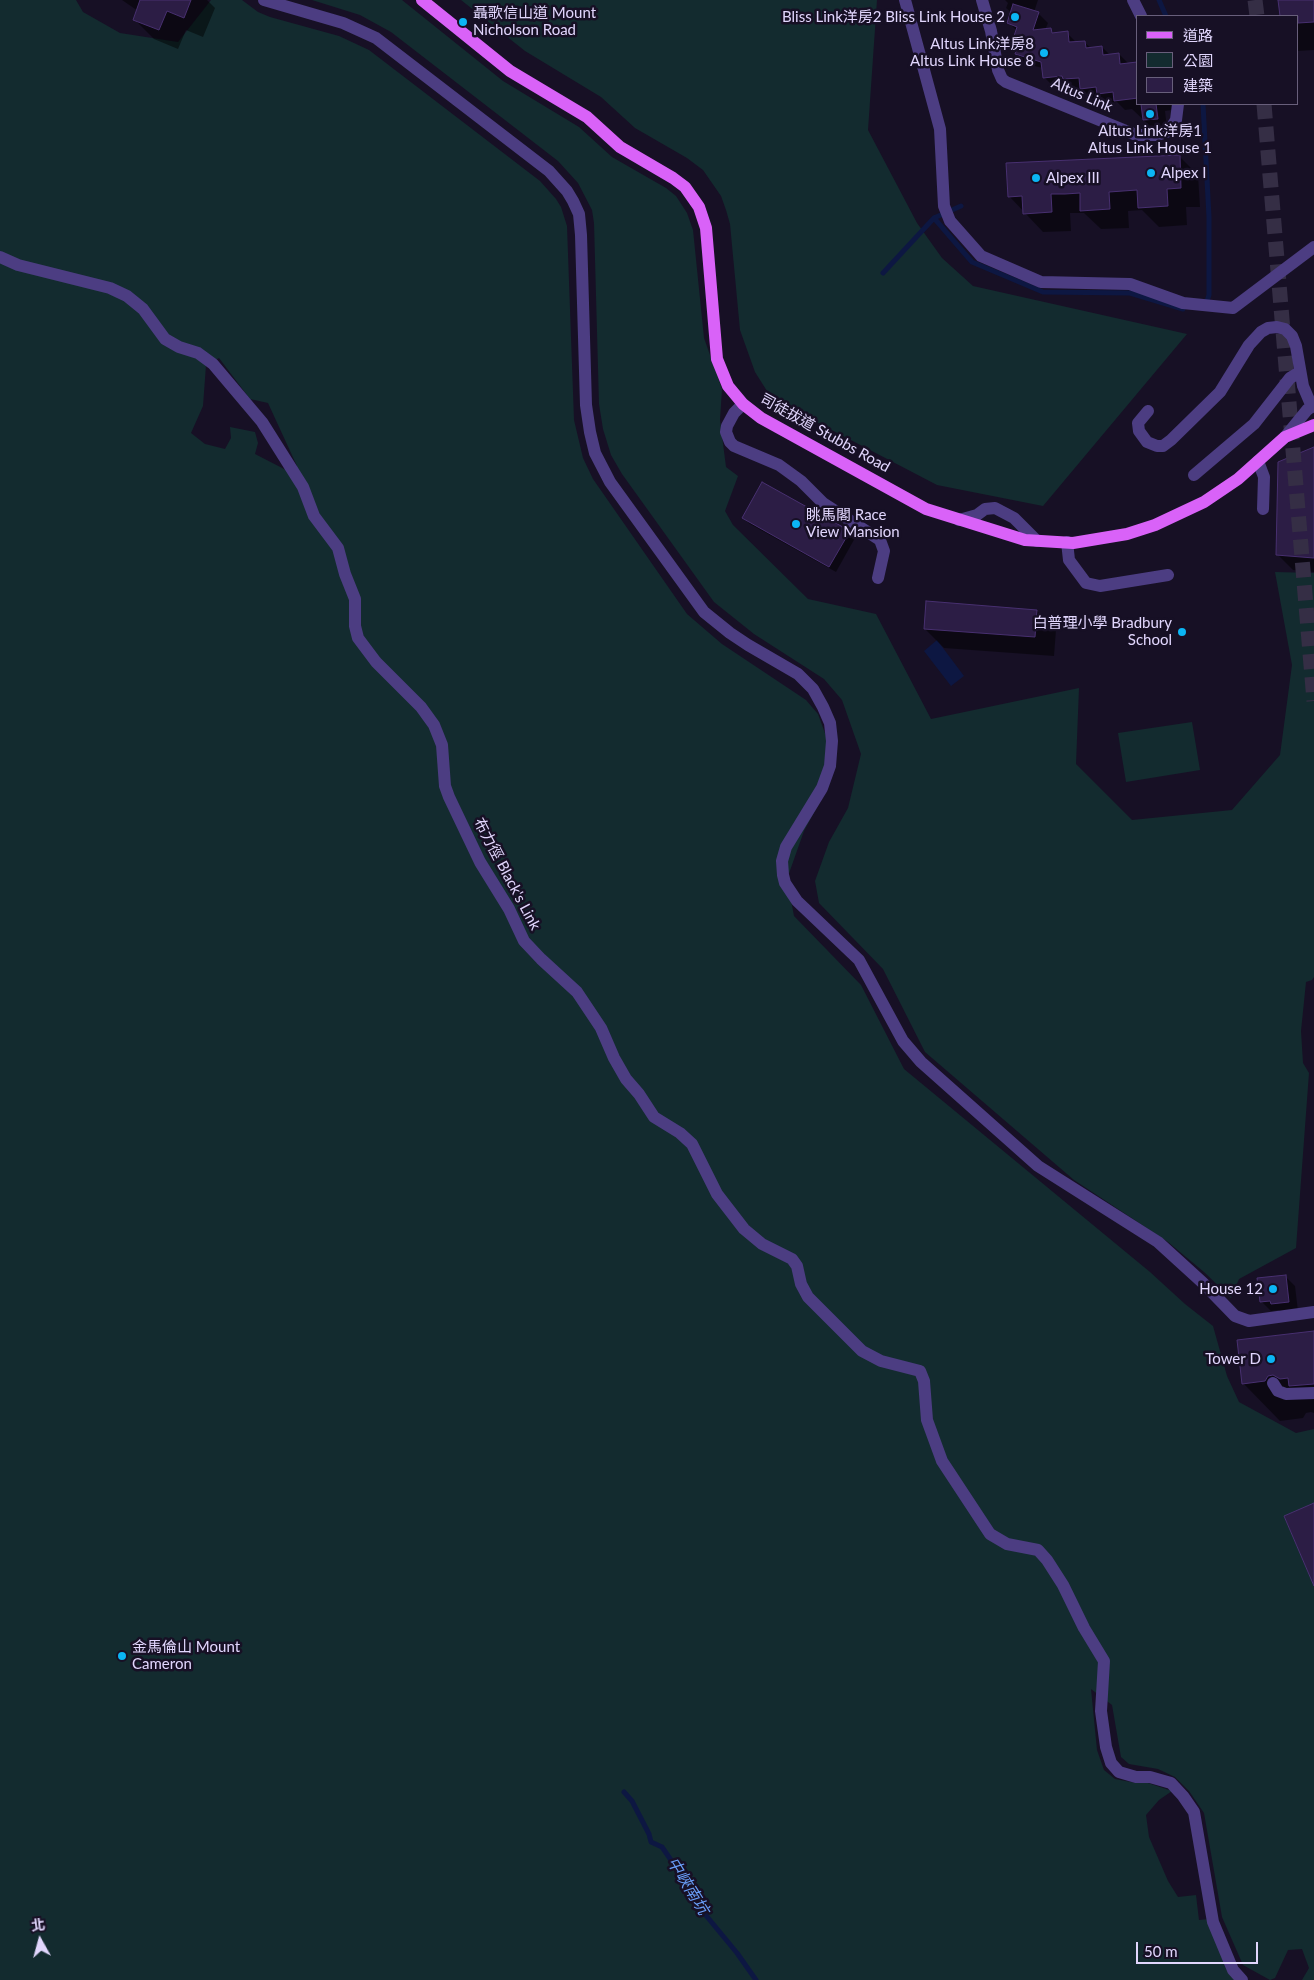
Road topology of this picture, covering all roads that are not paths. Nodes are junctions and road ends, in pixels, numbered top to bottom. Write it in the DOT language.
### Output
graph roads {
  1 [pos="264,0"];
  2 [pos="422,0"];
  3 [pos="905,0"];
  4 [pos="982,0"];
  5 [pos="1133,0"];
  6 [pos="1140,15"];
  7 [pos="1178,105"];
  8 [pos="1314,247"];
  9 [pos="0,257"];
  10 [pos="1300,372"];
  11 [pos="743,404"];
  12 [pos="1313,406"];
  13 [pos="1148,411"];
  14 [pos="1314,424"];
  15 [pos="1285,437"];
  16 [pos="1258,461"];
  17 [pos="1194,475"];
  18 [pos="1263,509"];
  19 [pos="959,520"];
  20 [pos="1036,541"];
  21 [pos="1067,542"];
  22 [pos="1168,575"];
  23 [pos="878,578"];
  24 [pos="1314,1312"];
  25 [pos="1273,1383"];
  26 [pos="1314,1393"];
  27 [pos="1242,1980"];
  1 -- 24 [label="street"];
  2 -- 11 [label="main road, 司徒拔道 Stubbs Road"];
  3 -- 8 [label="street"];
  4 -- 7 [label="street, Altus Link"];
  5 -- 6 [label="street"];
  9 -- 27 [label="street, 布力徑 Black's Link"];
  10 -- 12 [label="street"];
  10 -- 13 [label="street"];
  10 -- 17 [label="street"];
  11 -- 19 [label="main road, 司徒拔道 Stubbs Road"];
  11 -- 23 [label="street"];
  12 -- 15 [label="street"];
  14 -- 15 [label="main road, 司徒拔道 Stubbs Road"];
  15 -- 16 [label="main road, 司徒拔道 Stubbs Road"];
  16 -- 18 [label="street"];
  16 -- 21 [label="main road, 司徒拔道 Stubbs Road"];
  19 -- 20 [label="main road, 司徒拔道 Stubbs Road"];
  19 -- 20 [label="street"];
  20 -- 21 [label="main road, 司徒拔道 Stubbs Road"];
  21 -- 22 [label="street"];
  25 -- 26 [label="street"];
}
